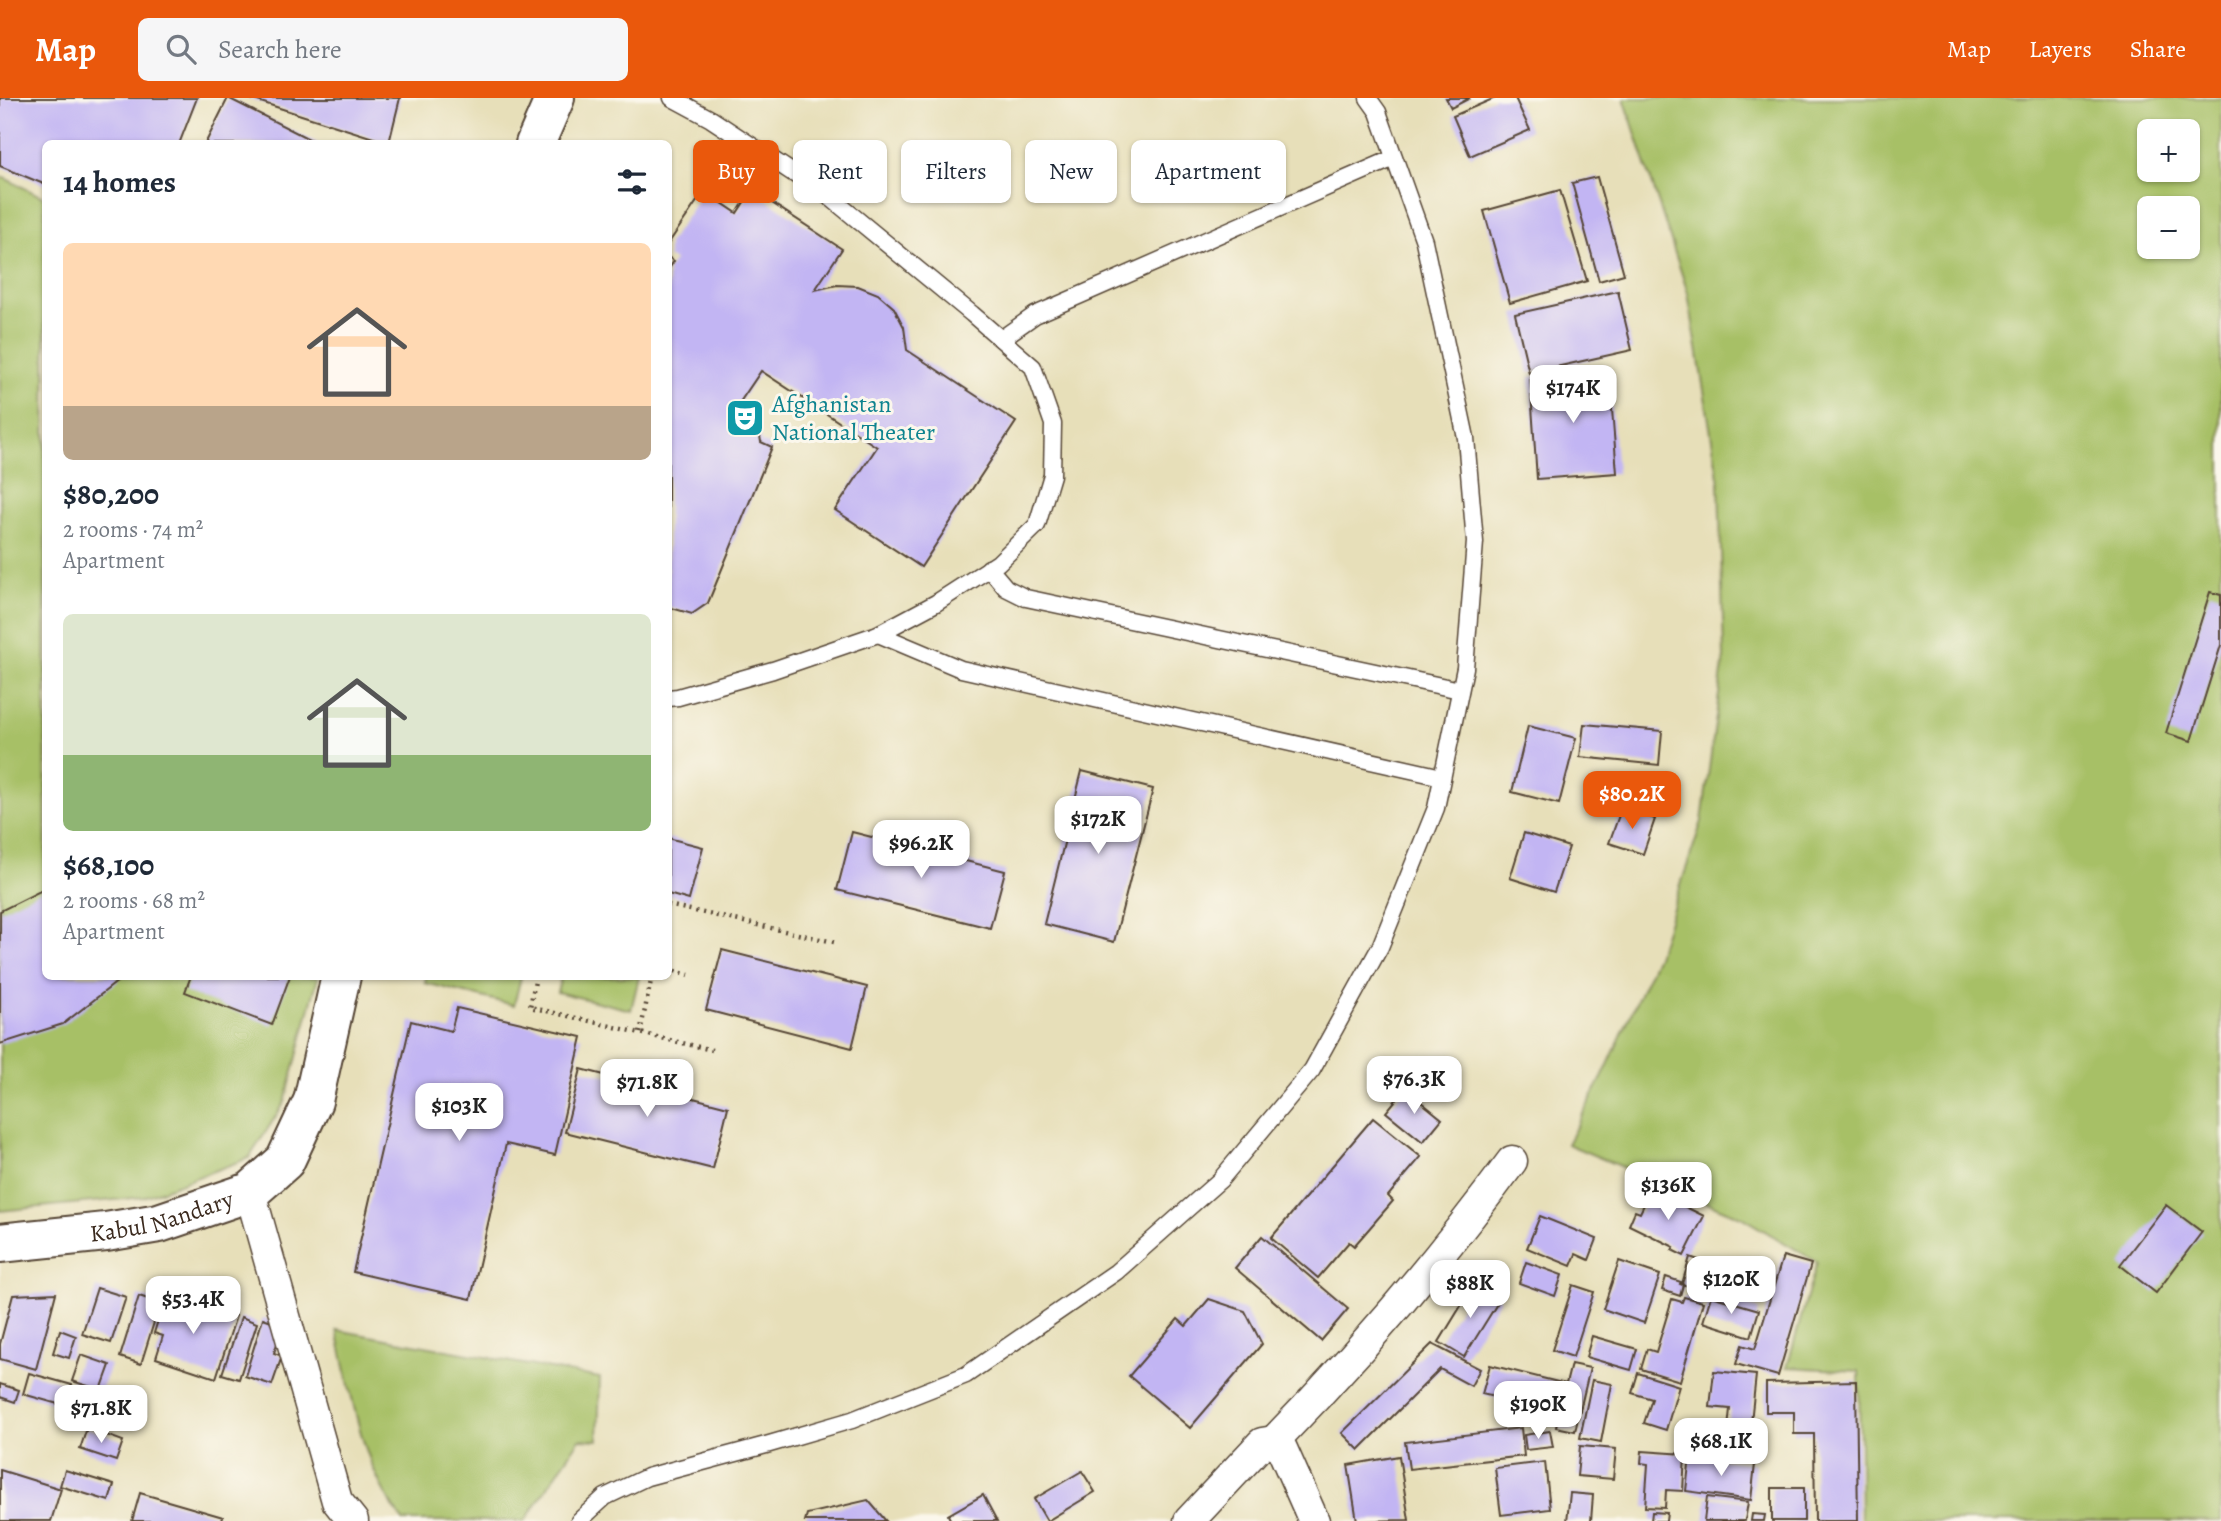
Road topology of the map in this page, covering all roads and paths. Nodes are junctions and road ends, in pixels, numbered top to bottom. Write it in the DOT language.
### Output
graph roads {
  1 [pos="555,98"];
  2 [pos="672,98"];
  3 [pos="1368,98"];
  4 [pos="537,140"];
  5 [pos="1394,158"];
  6 [pos="1001,339"];
  7 [pos="989,568"];
  8 [pos="878,634"];
  9 [pos="1460,690"];
  10 [pos="672,698"];
  11 [pos="1442,777"];
  12 [pos="672,906"];
  13 [pos="838,943"];
  14 [pos="672,970"];
  15 [pos="689,975"];
  16 [pos="340,980"];
  17 [pos="535,980"];
  18 [pos="651,980"];
  19 [pos="640,1033"];
  20 [pos="712,1050"];
  21 [pos="1513,1161"];
  22 [pos="250,1192"];
  23 [pos="0,1243"];
  24 [pos="1274,1441"];
  25 [pos="353,1521"];
  26 [pos="579,1521"];
  27 [pos="1189,1521"];
  28 [pos="1314,1521"];
  1 -- 4 [label="street"];
  2 -- 6 [label="lane"];
  3 -- 5 [label="lane"];
  5 -- 6 [label="lane"];
  5 -- 9 [label="lane"];
  6 -- 7 [label="lane"];
  7 -- 8 [label="lane"];
  7 -- 9 [label="lane"];
  8 -- 10 [label="lane"];
  8 -- 11 [label="lane"];
  9 -- 11 [label="lane"];
  11 -- 26 [label="lane"];
  12 -- 13 [label="path"];
  14 -- 15 [label="path"];
  16 -- 22 [label="street, Kabul Nandary"];
  17 -- 19 [label="path"];
  18 -- 19 [label="path"];
  19 -- 20 [label="path"];
  21 -- 24 [label="street"];
  22 -- 23 [label="street, Kabul Nandary"];
  22 -- 25 [label="street"];
  24 -- 27 [label="street"];
  24 -- 28 [label="street"];
}
